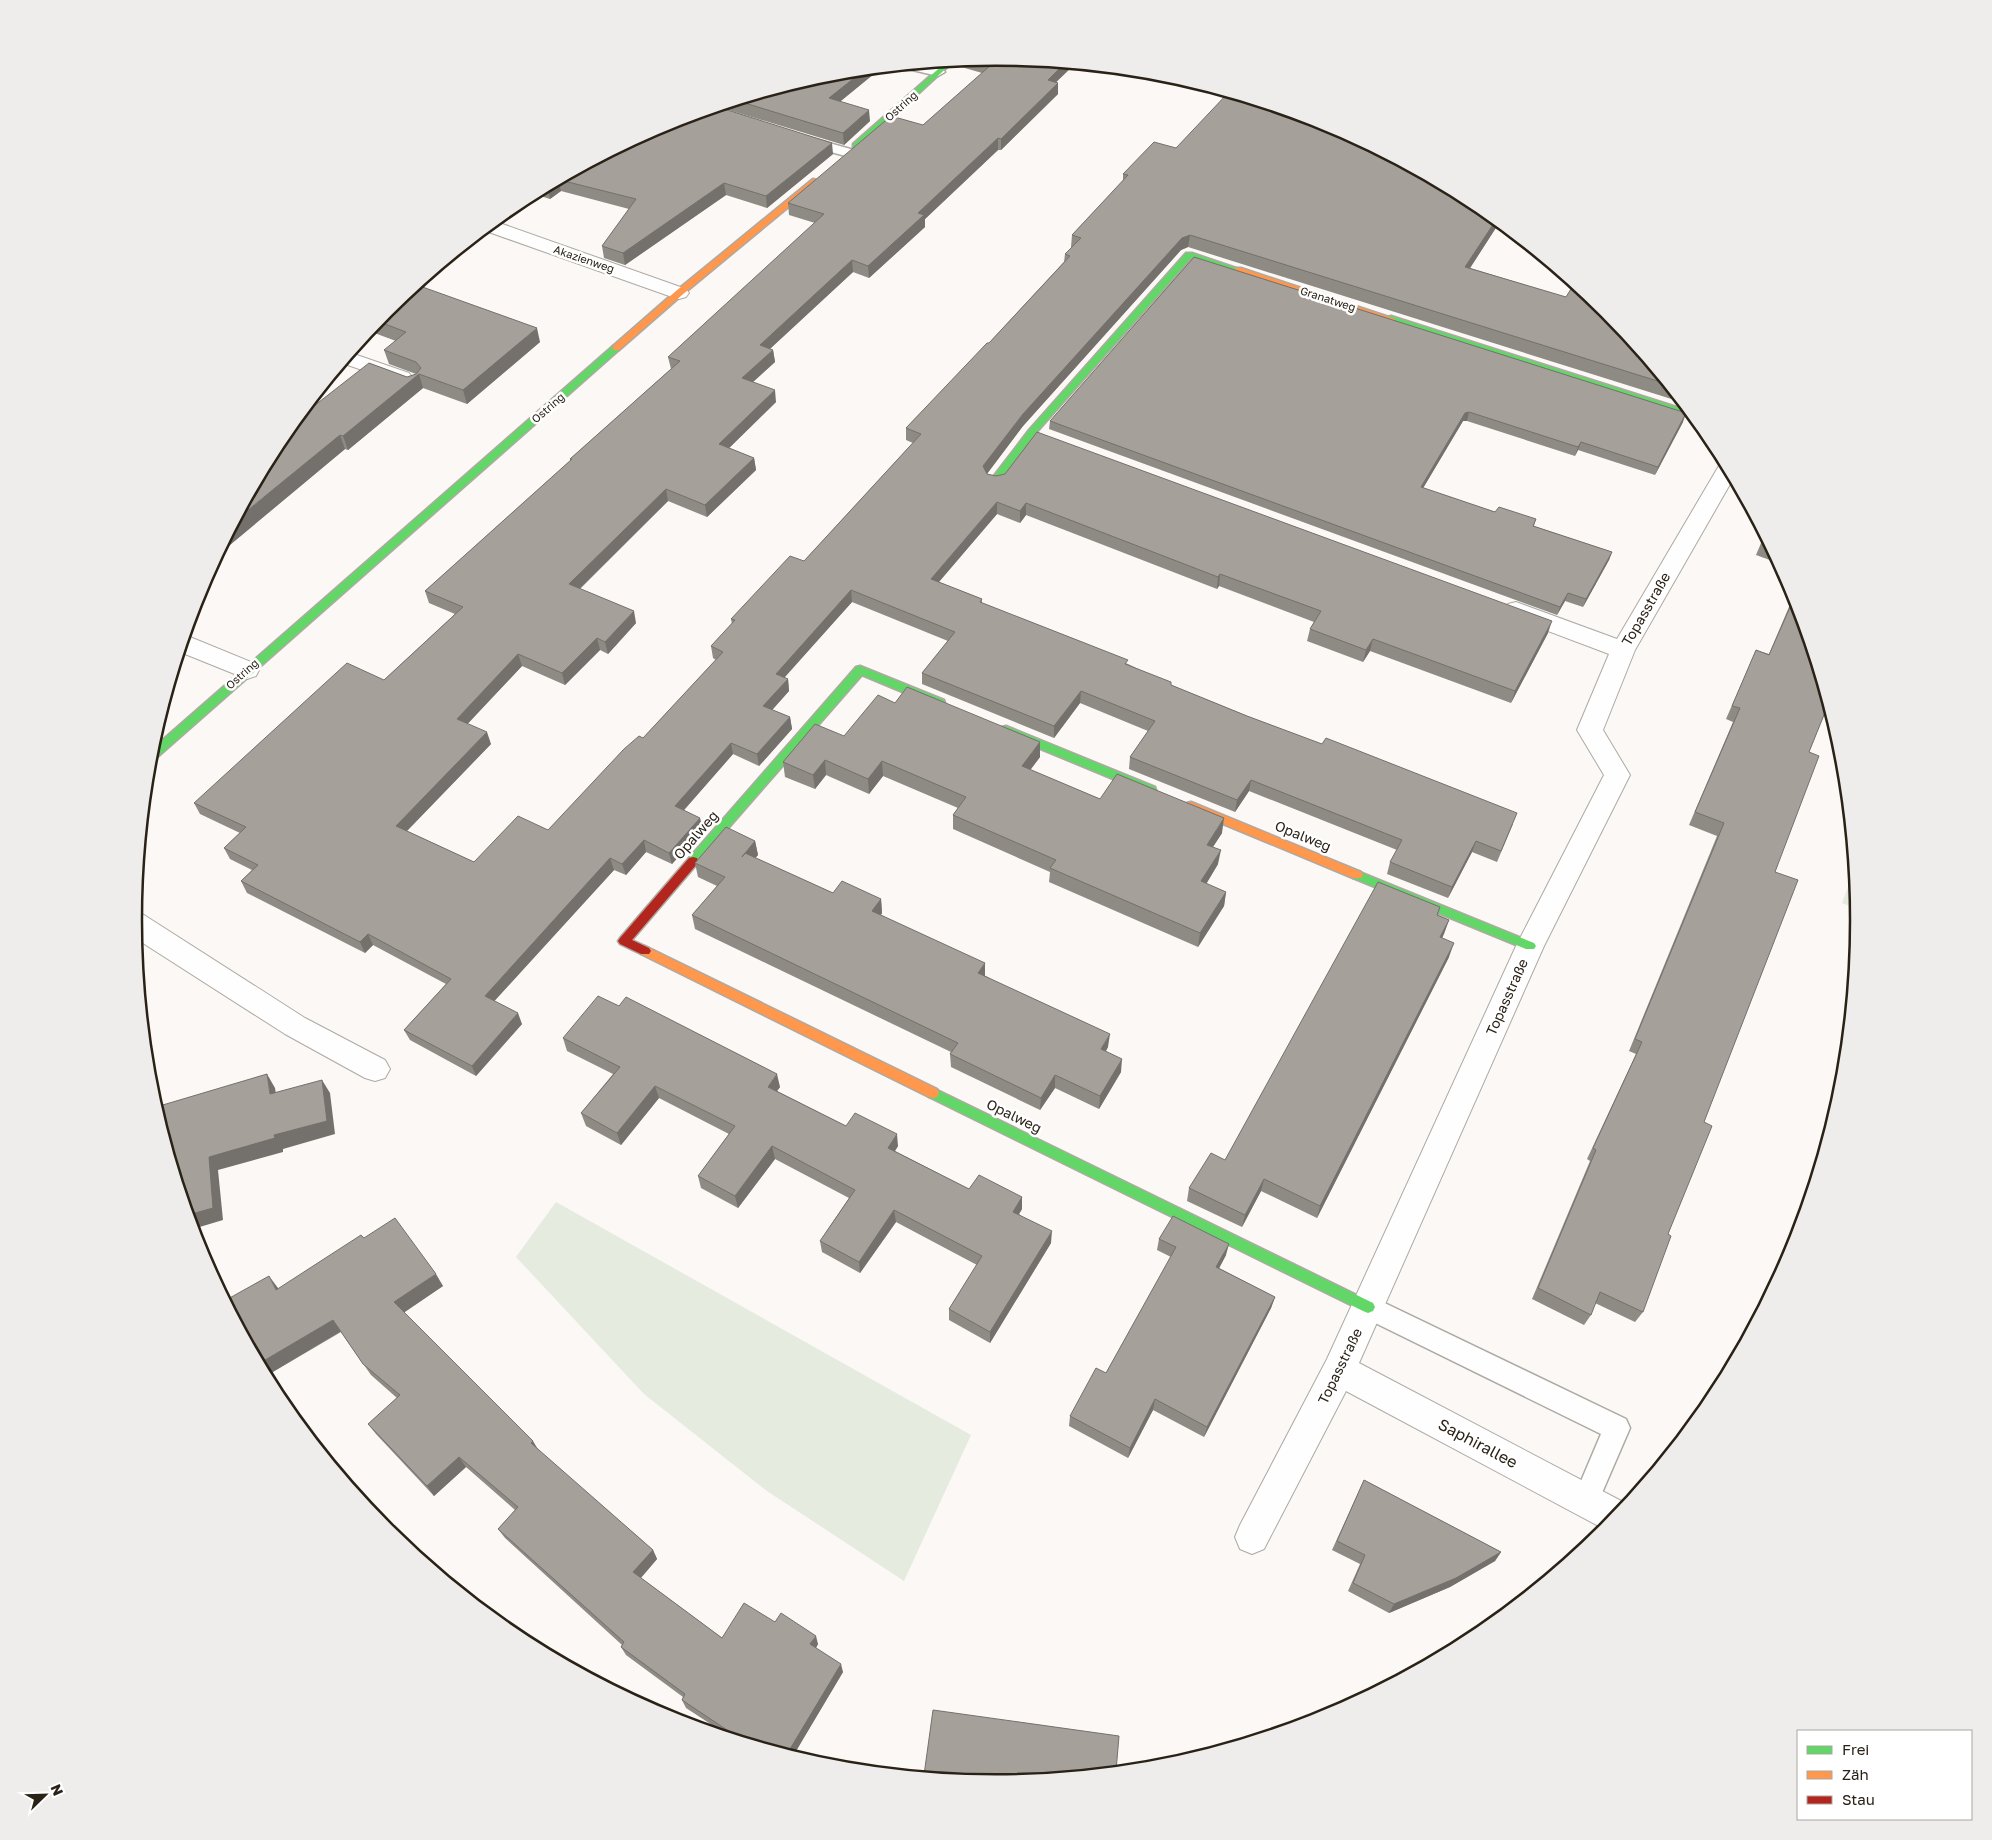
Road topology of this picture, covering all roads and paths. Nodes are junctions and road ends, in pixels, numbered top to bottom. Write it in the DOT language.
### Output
graph roads {
  1 [pos="943,68"];
  2 [pos="927,69"];
  3 [pos="938,72"];
  4 [pos="793,136"];
  5 [pos="845,156"];
  6 [pos="826,172"];
  7 [pos="496,229"];
  8 [pos="679,293"];
  9 [pos="352,360"];
  10 [pos="412,382"];
  11 [pos="1681,412"];
  12 [pos="1724,476"];
  13 [pos="996,479"];
  14 [pos="1491,601"];
  15 [pos="189,644"];
  16 [pos="1623,650"];
  17 [pos="247,670"];
  18 [pos="952,708"];
  19 [pos="998,727"];
  20 [pos="160,749"];
  21 [pos="1163,795"];
  22 [pos="1181,802"];
  23 [pos="142,928"];
  24 [pos="1530,946"];
  25 [pos="375,1069"];
  26 [pos="1368,1307"];
  27 [pos="1339,1370"];
  28 [pos="1586,1500"];
  29 [pos="1610,1513"];
  30 [pos="1252,1537"];
  1 -- 3 [label="street, Ostring"];
  2 -- 3 [label="lane"];
  3 -- 5 [label="street, Ostring"];
  4 -- 5 [label="lane"];
  6 -- 8 [label="street, Ostring"];
  7 -- 8 [label="street, Akazienweg"];
  8 -- 17 [label="street, Ostring"];
  9 -- 10 [label="street"];
  11 -- 13 [label="street, Granatweg"];
  12 -- 16 [label="street, Topasstraße"];
  14 -- 16 [label="street"];
  15 -- 17 [label="street"];
  16 -- 24 [label="street, Topasstraße"];
  17 -- 20 [label="street, Ostring"];
  18 -- 26 [label="street, Opalweg"];
  19 -- 21 [label="street"];
  22 -- 24 [label="street, Opalweg"];
  23 -- 25 [label="street"];
  24 -- 26 [label="street, Topasstraße"];
  26 -- 27 [label="street, Topasstraße"];
  26 -- 28 [label="lane"];
  27 -- 28 [label="street, Saphirallee"];
  27 -- 30 [label="street, Topasstraße"];
  28 -- 29 [label="street, Saphirallee"];
}
